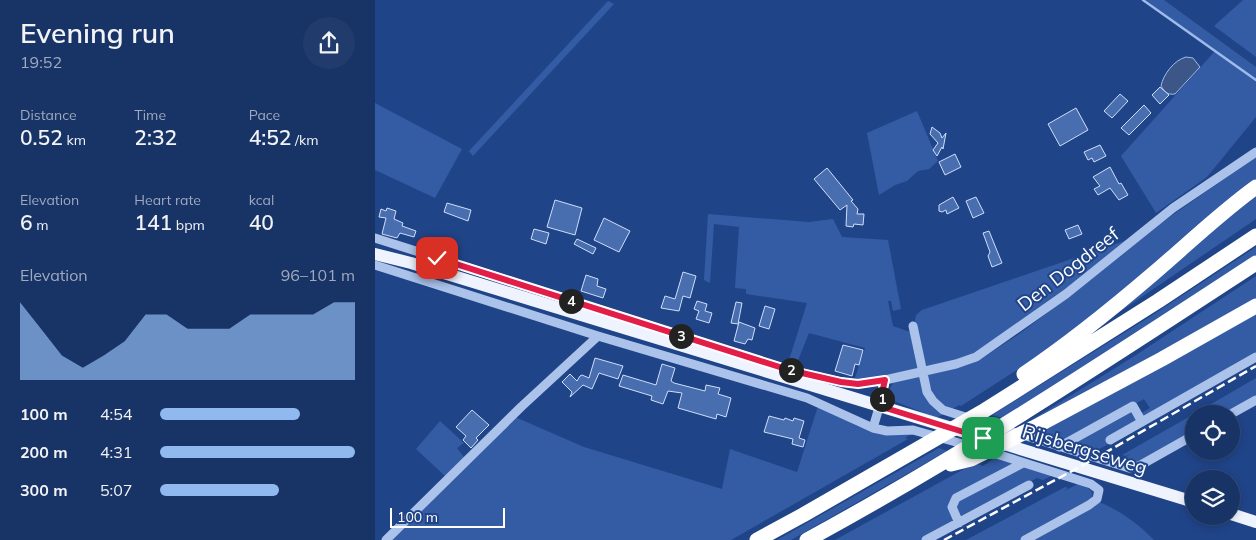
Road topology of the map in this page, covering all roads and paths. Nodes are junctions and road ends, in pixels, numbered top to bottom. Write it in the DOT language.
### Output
graph roads {
  1 [pos="1256,152"];
  2 [pos="1256,187"];
  3 [pos="1256,236"];
  4 [pos="375,238"];
  5 [pos="375,249"];
  6 [pos="375,254"];
  7 [pos="411,263"];
  8 [pos="1256,263"];
  9 [pos="375,265"];
  10 [pos="1256,306"];
  11 [pos="913,326"];
  12 [pos="598,336"];
  13 [pos="1256,357"];
  14 [pos="921,371"];
  15 [pos="885,380"];
  16 [pos="1256,400"];
  17 [pos="879,406"];
  18 [pos="1240,409"];
  19 [pos="977,411"];
  20 [pos="1142,422"];
  21 [pos="873,428"];
  22 [pos="1110,440"];
  23 [pos="1185,441"];
  24 [pos="1059,447"];
  25 [pos="964,456"];
  26 [pos="1023,462"];
  27 [pos="1029,485"];
  28 [pos="1185,499"];
  29 [pos="1240,517"];
  30 [pos="1256,522"];
  31 [pos="959,523"];
  32 [pos="386,540"];
  33 [pos="757,540"];
  34 [pos="807,540"];
  35 [pos="926,540"];
  36 [pos="1025,540"];
  1 -- 14 [label="street, Den Dogdreef"];
  2 -- 19 [label="highway"];
  3 -- 19 [label="highway"];
  4 -- 15 [label="street"];
  5 -- 7 [label="main road, Rijsbergseweg"];
  6 -- 7 [label="main road, Rijsbergseweg"];
  7 -- 17 [label="main road, Rijsbergseweg"];
  8 -- 25 [label="highway"];
  9 -- 12 [label="street"];
  10 -- 25 [label="highway"];
  11 -- 14 [label="street"];
  12 -- 21 [label="street"];
  12 -- 32 [label="street"];
  13 -- 20 [label="street"];
  14 -- 15 [label="street, Den Dogdreef"];
  14 -- 24 [label="street"];
  15 -- 17 [label="street"];
  16 -- 18 [label="street"];
  17 -- 21 [label="street"];
  17 -- 28 [label="main road, Rijsbergseweg"];
  19 -- 33 [label="highway"];
  20 -- 22 [label="street"];
  20 -- 24 [label="street"];
  21 -- 26 [label="street"];
  23 -- 24 [label="street"];
  25 -- 34 [label="highway"];
  26 -- 31 [label="street"];
  26 -- 36 [label="street"];
  27 -- 31 [label="street"];
  29 -- 30 [label="main road"];
  31 -- 35 [label="street"];
}
